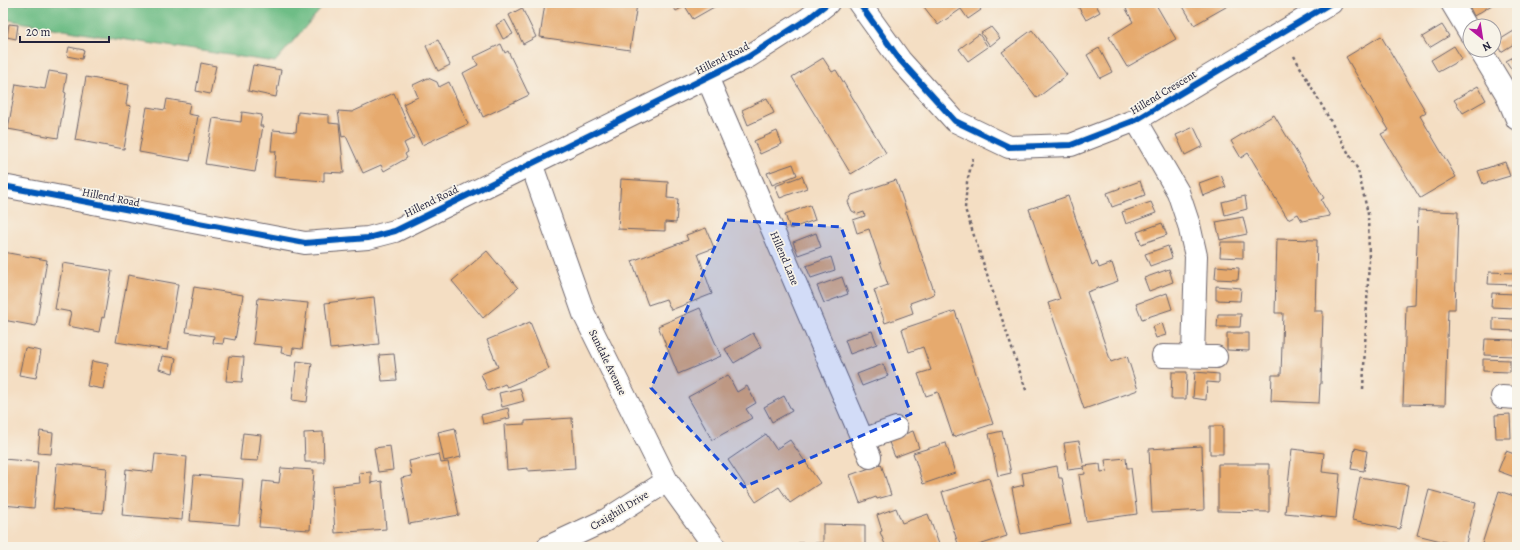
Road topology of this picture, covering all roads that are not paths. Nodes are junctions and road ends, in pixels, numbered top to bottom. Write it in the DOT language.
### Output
graph roads {
  1 [pos="828,3"];
  2 [pos="859,3"];
  3 [pos="1331,3"];
  4 [pos="1452,3"];
  5 [pos="1462,20"];
  6 [pos="1485,58"];
  7 [pos="707,77"];
  8 [pos="1517,119"];
  9 [pos="1136,120"];
  10 [pos="531,163"];
  11 [pos="3,186"];
  12 [pos="1163,356"];
  13 [pos="1193,356"];
  14 [pos="1216,357"];
  15 [pos="896,428"];
  16 [pos="667,481"];
  17 [pos="548,547"];
  18 [pos="715,547"];
  1 -- 7 [label="street, Hillend Road"];
  2 -- 9 [label="street, Hillend Crescent"];
  3 -- 9 [label="street, Hillend Crescent"];
  4 -- 5 [label="street"];
  6 -- 8 [label="street"];
  7 -- 10 [label="street, Hillend Road"];
  7 -- 15 [label="street, Hillend Lane"];
  9 -- 13 [label="street, Hillend Crescent"];
  10 -- 11 [label="street, Hillend Road"];
  10 -- 16 [label="street, Sundale Avenue"];
  12 -- 13 [label="street"];
  13 -- 14 [label="street"];
  16 -- 17 [label="street, Craighill Drive"];
  16 -- 18 [label="street, Sundale Avenue"];
}
